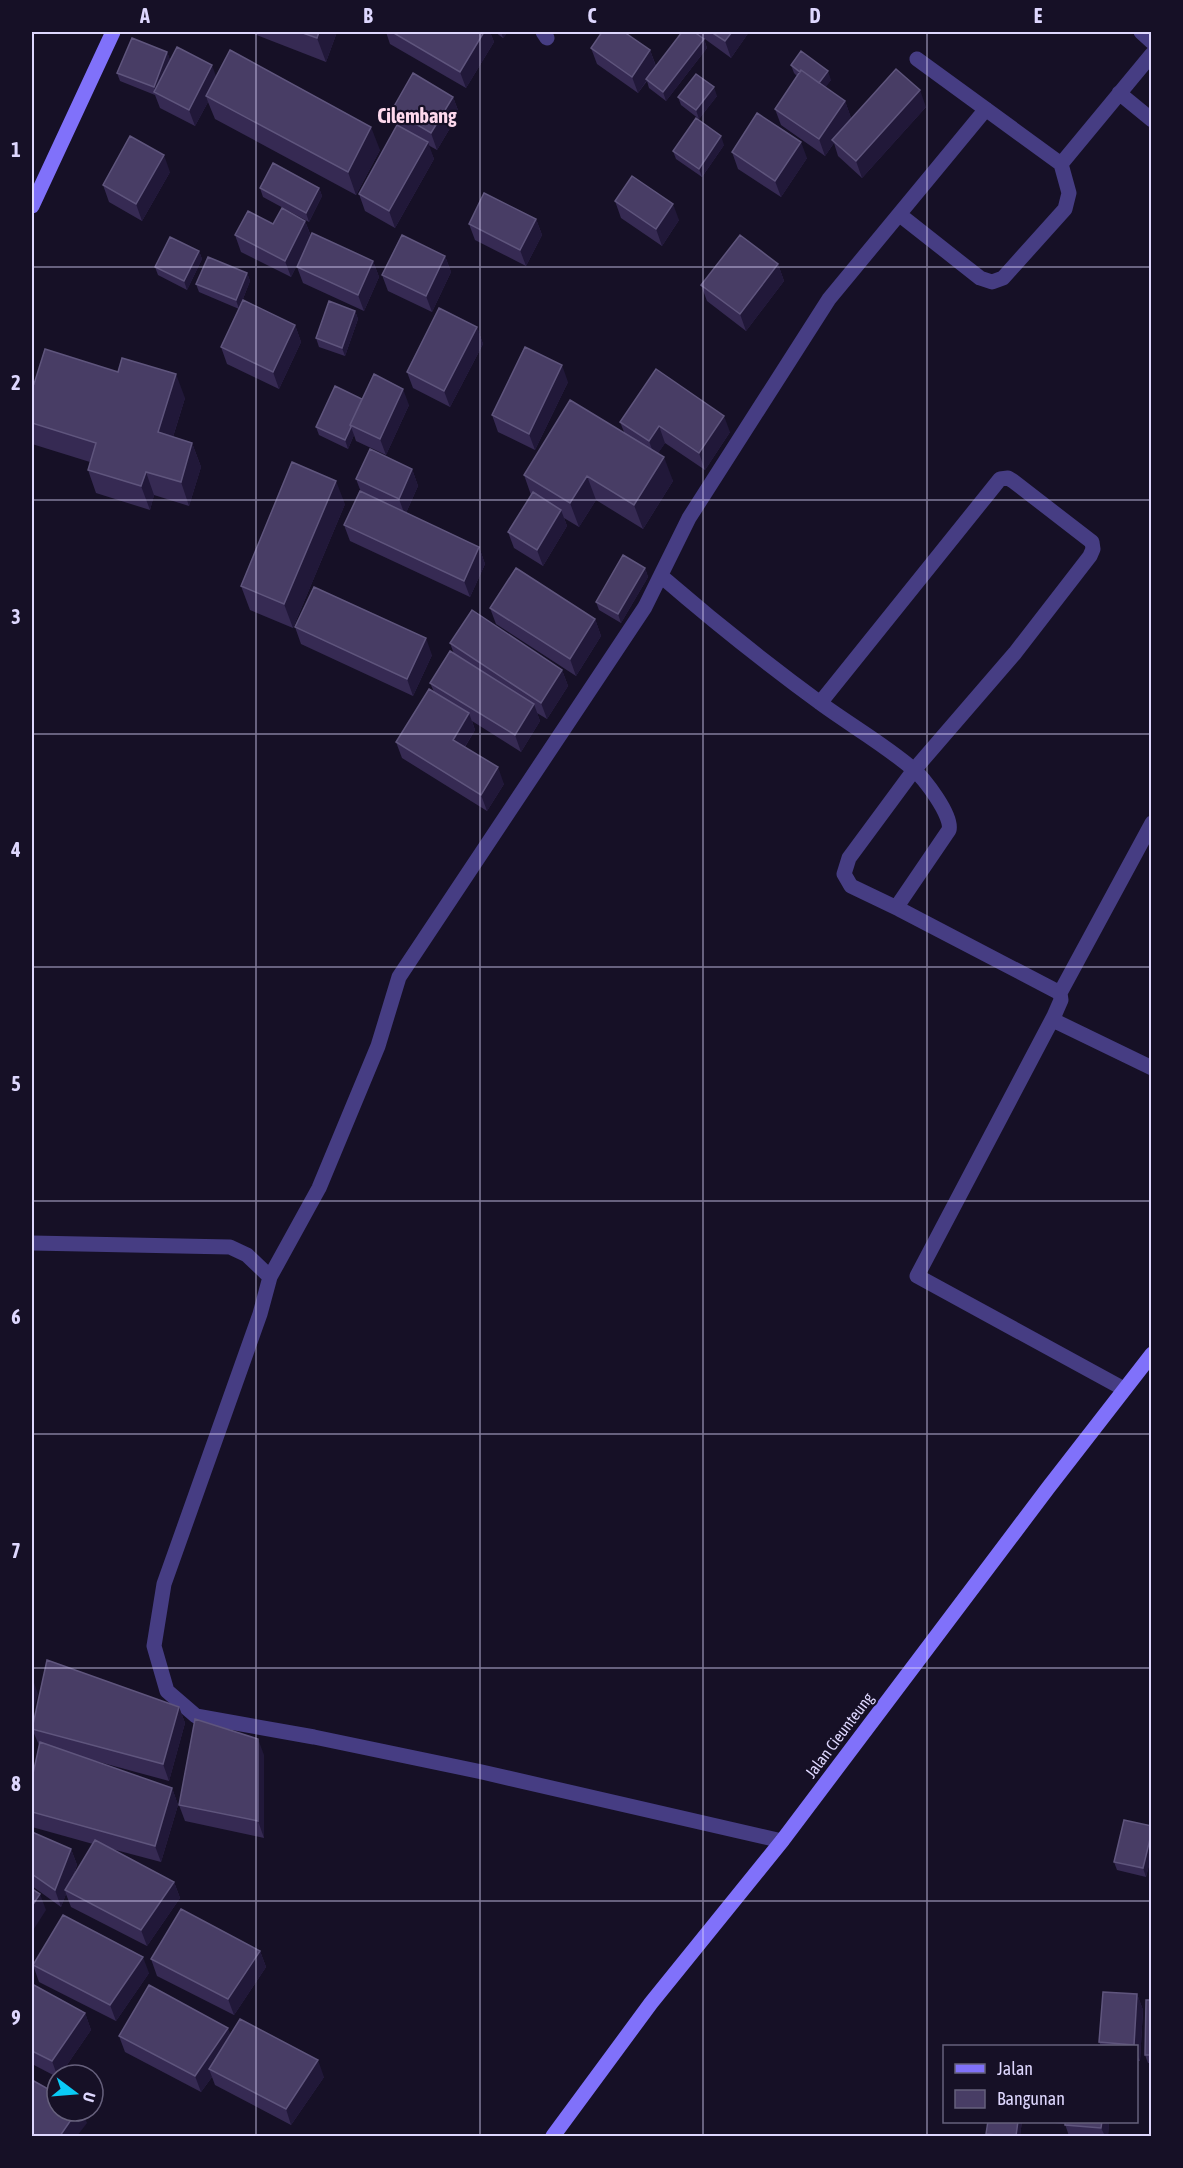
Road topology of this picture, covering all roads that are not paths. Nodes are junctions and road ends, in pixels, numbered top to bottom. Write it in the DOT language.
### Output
graph roads {
  1 [pos="112,32"];
  2 [pos="1141,32"];
  3 [pos="1152,42"];
  4 [pos="1152,54"];
  5 [pos="917,59"];
  6 [pos="1119,93"];
  7 [pos="986,109"];
  8 [pos="1152,120"];
  9 [pos="1061,164"];
  10 [pos="32,206"];
  11 [pos="900,215"];
  12 [pos="661,576"];
  13 [pos="820,703"];
  14 [pos="914,770"];
  15 [pos="1152,823"];
  16 [pos="899,909"];
  17 [pos="1060,993"];
  18 [pos="1054,1016"];
  19 [pos="1152,1068"];
  20 [pos="32,1243"];
  21 [pos="270,1277"];
  22 [pos="1152,1354"];
  23 [pos="1124,1389"];
  24 [pos="782,1841"];
  25 [pos="553,2136"];
  1 -- 10 [label="street"];
  2 -- 3 [label="street"];
  4 -- 6 [label="street"];
  5 -- 7 [label="street"];
  6 -- 8 [label="street"];
  6 -- 9 [label="street"];
  7 -- 9 [label="street"];
  7 -- 11 [label="street"];
  9 -- 11 [label="street"];
  11 -- 12 [label="street"];
  12 -- 13 [label="street"];
  12 -- 21 [label="street"];
  13 -- 14 [label="street"];
  13 -- 14 [label="street"];
  14 -- 16 [label="street"];
  14 -- 16 [label="street"];
  15 -- 17 [label="street"];
  16 -- 17 [label="street"];
  17 -- 18 [label="street"];
  18 -- 19 [label="street"];
  18 -- 23 [label="street"];
  20 -- 21 [label="street"];
  21 -- 24 [label="street"];
  22 -- 23 [label="street, Jalan Cieunteung"];
  23 -- 24 [label="street, Jalan Cieunteung"];
  24 -- 25 [label="street, Jalan Cieunteung"];
}
